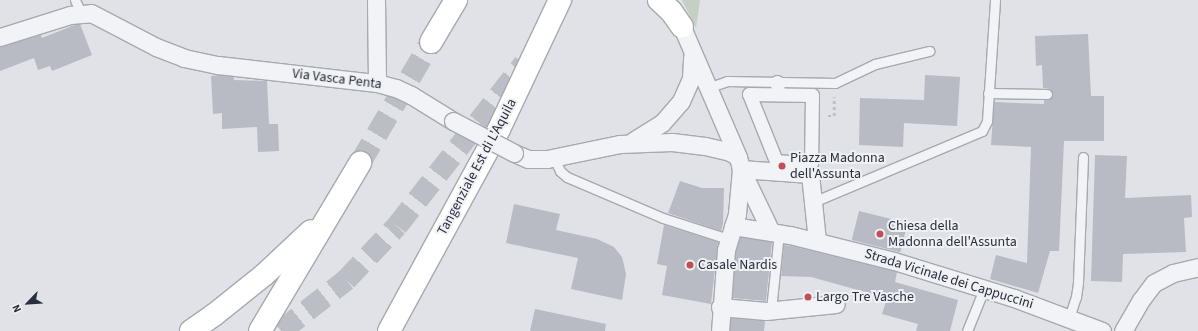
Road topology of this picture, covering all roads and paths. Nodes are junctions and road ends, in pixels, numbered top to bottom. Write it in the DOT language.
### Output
graph roads {
  1 [pos="376,0"];
  2 [pos="456,0"];
  3 [pos="570,0"];
  4 [pos="659,0"];
  5 [pos="673,0"];
  6 [pos="995,0"];
  7 [pos="78,7"];
  8 [pos="556,8"];
  9 [pos="682,27"];
  10 [pos="0,37"];
  11 [pos="431,42"];
  12 [pos="692,51"];
  13 [pos="929,51"];
  14 [pos="377,83"];
  15 [pos="708,88"];
  16 [pos="778,88"];
  17 [pos="988,93"];
  18 [pos="1047,94"];
  19 [pos="630,143"];
  20 [pos="1083,157"];
  21 [pos="554,158"];
  22 [pos="360,163"];
  23 [pos="740,163"];
  24 [pos="783,166"];
  25 [pos="803,168"];
  26 [pos="813,202"];
  27 [pos="330,214"];
  28 [pos="731,232"];
  29 [pos="775,232"];
  30 [pos="817,241"];
  31 [pos="1198,267"];
  32 [pos="984,289"];
  33 [pos="836,304"];
  34 [pos="720,307"];
  35 [pos="771,310"];
  36 [pos="1071,323"];
  37 [pos="191,331"];
  38 [pos="260,331"];
  39 [pos="389,331"];
  40 [pos="720,331"];
  41 [pos="967,331"];
  42 [pos="1102,331"];
  43 [pos="1123,331"];
  1 -- 14 [label="street"];
  2 -- 11 [label="highway"];
  3 -- 8 [label="highway"];
  4 -- 9 [label="highway"];
  5 -- 9 [label="highway"];
  6 -- 17 [label="lane"];
  7 -- 10 [label="street, Via Vasca Penta"];
  7 -- 14 [label="street, Via Vasca Penta"];
  8 -- 39 [label="highway, Tangenziale Est di L'Aquila"];
  9 -- 12 [label="street"];
  12 -- 15 [label="street"];
  12 -- 19 [label="street"];
  13 -- 16 [label="lane"];
  14 -- 21 [label="street, Via Vasca Penta, bridge"];
  15 -- 16 [label="lane"];
  15 -- 23 [label="street"];
  16 -- 24 [label="street"];
  16 -- 25 [label="street"];
  17 -- 18 [label="lane"];
  17 -- 26 [label="lane"];
  19 -- 21 [label="street, Via Vasca Penta"];
  19 -- 23 [label="street, Via Vasca Penta"];
  20 -- 36 [label="lane"];
  21 -- 28 [label="lane"];
  22 -- 27 [label="highway"];
  23 -- 24 [label="street"];
  23 -- 28 [label="street"];
  23 -- 29 [label="street"];
  24 -- 25 [label="street"];
  25 -- 26 [label="street"];
  26 -- 30 [label="street"];
  27 -- 37 [label="highway"];
  27 -- 38 [label="highway"];
  28 -- 29 [label="street"];
  28 -- 34 [label="street"];
  29 -- 30 [label="street"];
  29 -- 35 [label="lane"];
  30 -- 32 [label="street, Strada Vicinale dei Cappuccini"];
  31 -- 43 [label="street"];
  32 -- 36 [label="street, Strada Vicinale dei Cappuccini"];
  32 -- 41 [label="lane"];
  33 -- 35 [label="street"];
  34 -- 35 [label="street"];
  34 -- 40 [label="street"];
  36 -- 42 [label="street, Strada Vicinale dei Cappuccini"];
}
